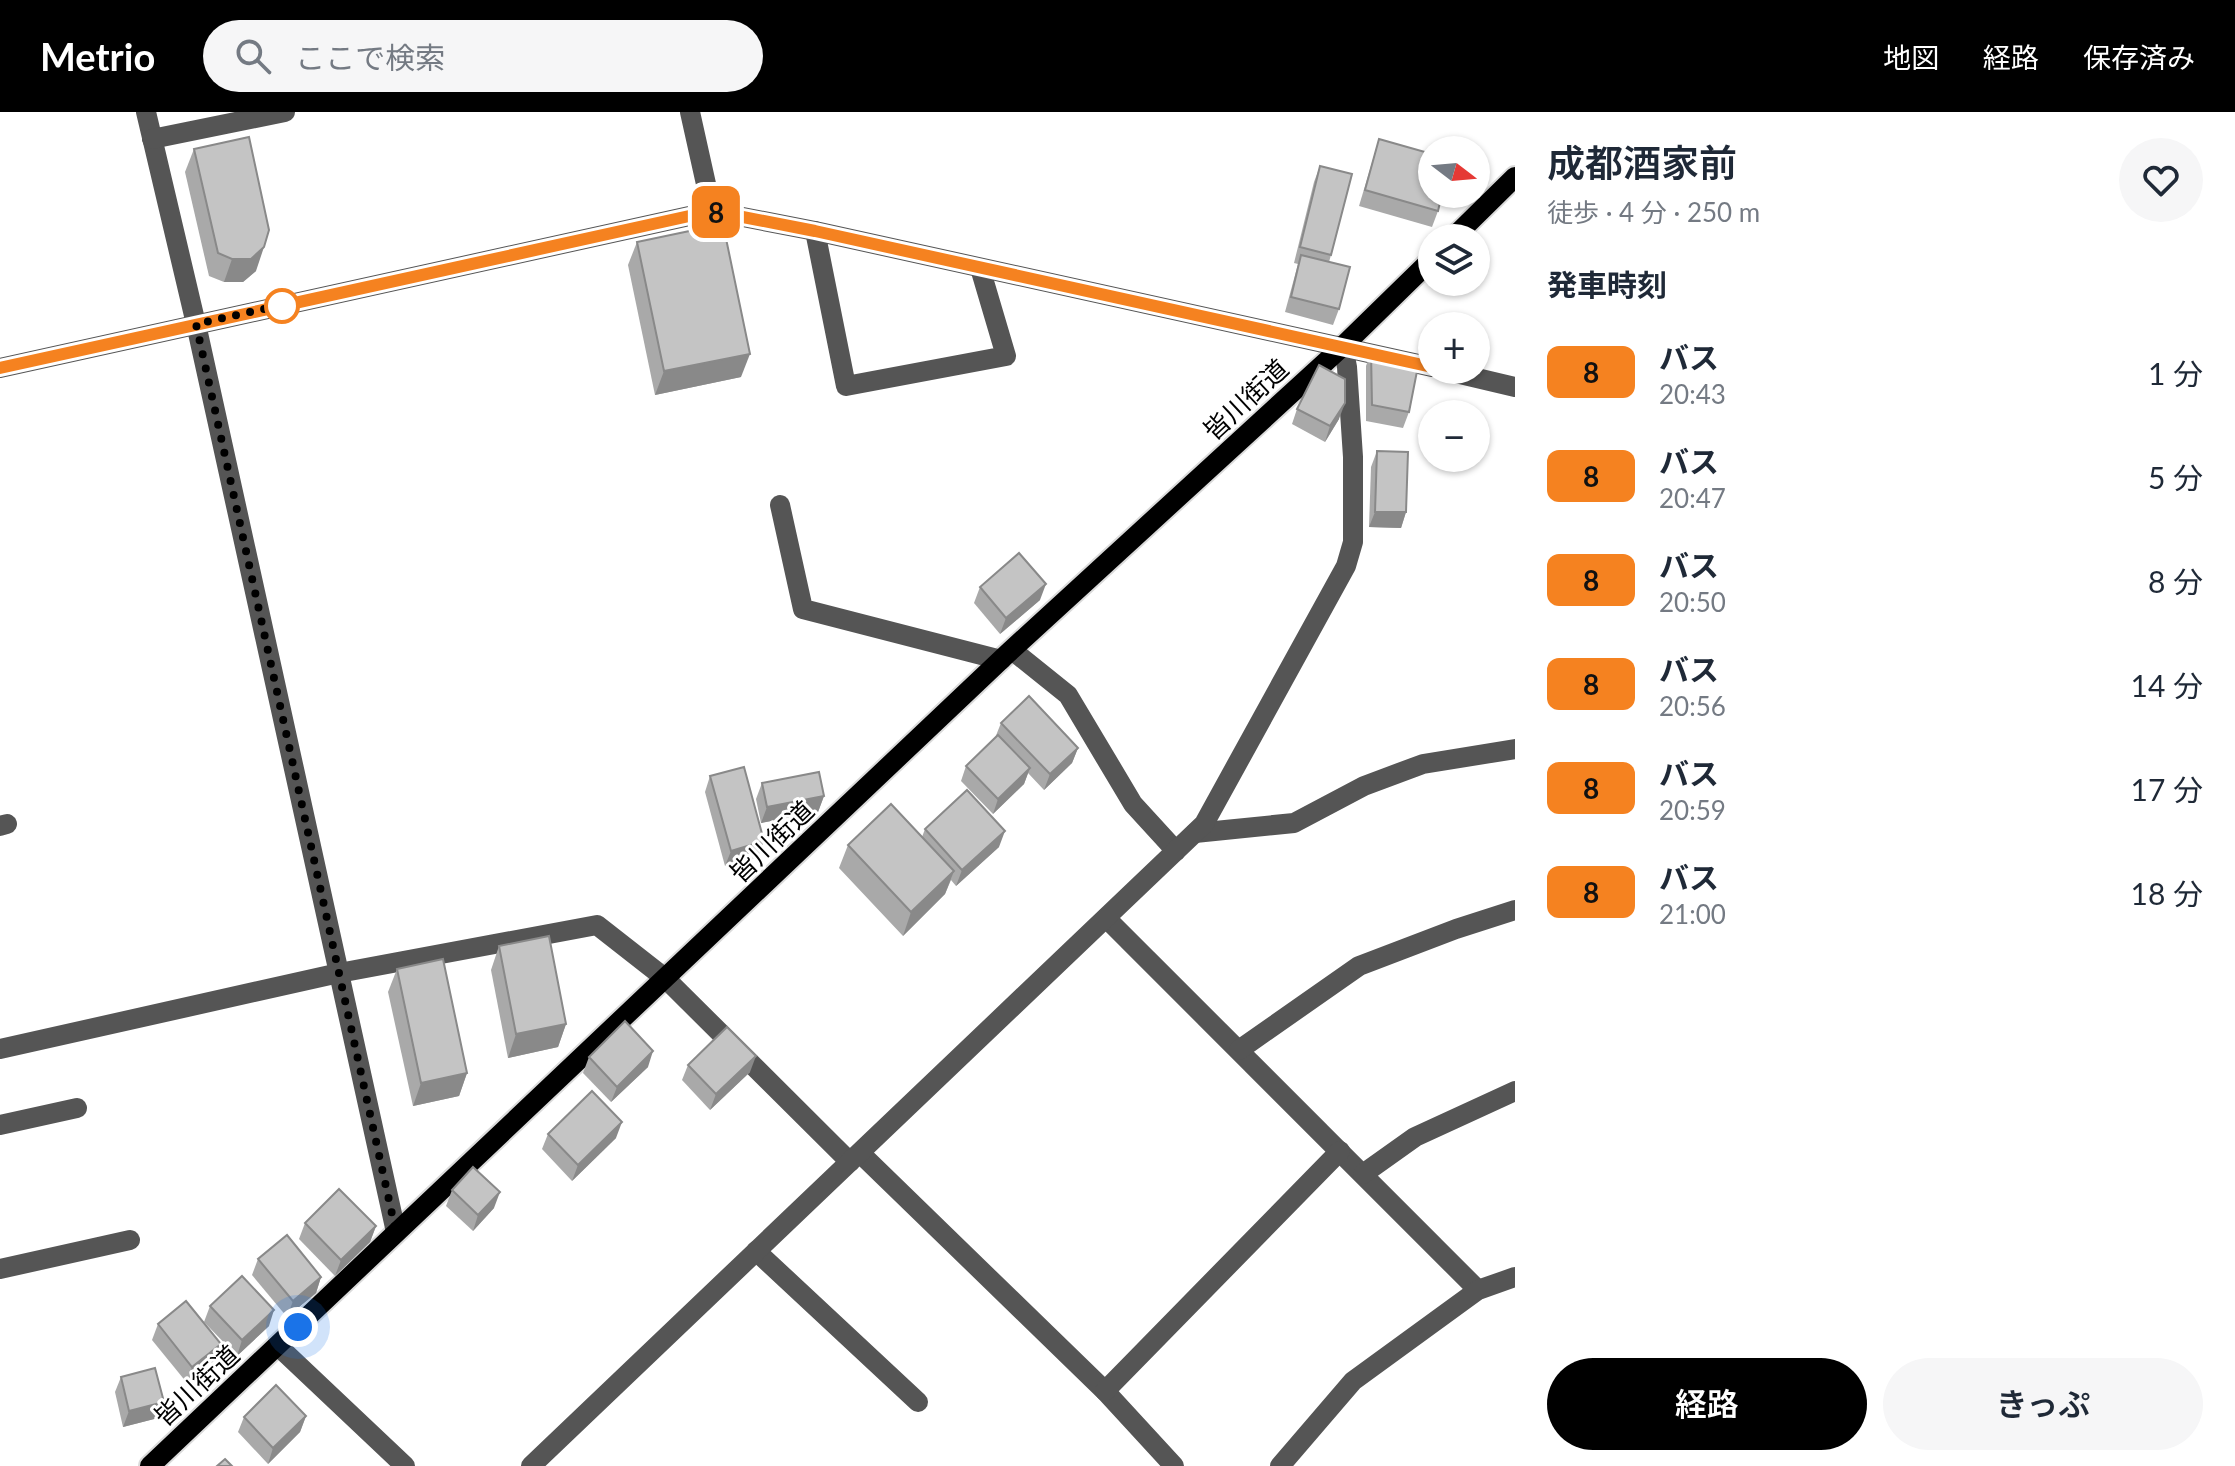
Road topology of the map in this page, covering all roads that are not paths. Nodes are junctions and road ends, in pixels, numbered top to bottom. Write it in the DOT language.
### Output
graph roads {
  1 [pos="146,112"];
  2 [pos="285,112"];
  3 [pos="690,112"];
  4 [pos="152,139"];
  5 [pos="1514,174"];
  6 [pos="712,211"];
  7 [pos="1466,224"];
  8 [pos="815,231"];
  9 [pos="980,268"];
  10 [pos="1418,273"];
  11 [pos="196,324"];
  12 [pos="1343,346"];
  13 [pos="1418,364"];
  14 [pos="0,368"];
  15 [pos="1490,381"];
  16 [pos="1515,387"];
  17 [pos="780,505"];
  18 [pos="1006,655"];
  19 [pos="1515,749"];
  20 [pos="1195,833"];
  21 [pos="1176,851"];
  22 [pos="1515,910"];
  23 [pos="1106,918"];
  24 [pos="339,973"];
  25 [pos="666,979"];
  26 [pos="0,1049"];
  27 [pos="1239,1050"];
  28 [pos="1515,1091"];
  29 [pos="77,1108"];
  30 [pos="0,1125"];
  31 [pos="1340,1151"];
  32 [pos="855,1157"];
  33 [pos="1363,1174"];
  34 [pos="396,1232"];
  35 [pos="130,1240"];
  36 [pos="756,1251"];
  37 [pos="0,1269"];
  38 [pos="1511,1284"];
  39 [pos="1478,1290"];
  40 [pos="278,1346"];
  41 [pos="1105,1391"];
  42 [pos="918,1402"];
  43 [pos="150,1466"];
  44 [pos="405,1466"];
  45 [pos="531,1466"];
  46 [pos="1174,1466"];
  47 [pos="1280,1466"];
  1 -- 4 [label="street"];
  2 -- 4 [label="street"];
  3 -- 6 [label="street"];
  4 -- 11 [label="street"];
  5 -- 7 [label="main road"];
  6 -- 8 [label="street"];
  6 -- 11 [label="street"];
  8 -- 9 [label="street"];
  8 -- 9 [label="street"];
  9 -- 12 [label="street"];
  10 -- 12 [label="main road, 皆川街道"];
  11 -- 14 [label="street"];
  11 -- 24 [label="street"];
  12 -- 13 [label="street"];
  12 -- 18 [label="main road, 皆川街道"];
  12 -- 20 [label="street"];
  15 -- 16 [label="street"];
  17 -- 18 [label="street"];
  18 -- 21 [label="street"];
  18 -- 25 [label="main road, 皆川街道"];
  19 -- 20 [label="street"];
  20 -- 21 [label="street"];
  21 -- 23 [label="street"];
  22 -- 27 [label="street"];
  23 -- 27 [label="street"];
  23 -- 32 [label="street"];
  24 -- 25 [label="street"];
  24 -- 26 [label="street"];
  24 -- 34 [label="street"];
  25 -- 32 [label="street"];
  25 -- 34 [label="main road, 皆川街道"];
  27 -- 31 [label="street"];
  28 -- 33 [label="street"];
  29 -- 30 [label="street"];
  31 -- 33 [label="street"];
  31 -- 41 [label="street"];
  32 -- 36 [label="street"];
  32 -- 41 [label="street"];
  33 -- 39 [label="street"];
  34 -- 40 [label="main road, 皆川街道"];
  35 -- 37 [label="street"];
  36 -- 42 [label="street"];
  36 -- 45 [label="street"];
  38 -- 39 [label="street"];
  39 -- 47 [label="street"];
  40 -- 43 [label="main road, 皆川街道"];
  40 -- 44 [label="street"];
  41 -- 46 [label="street"];
}
